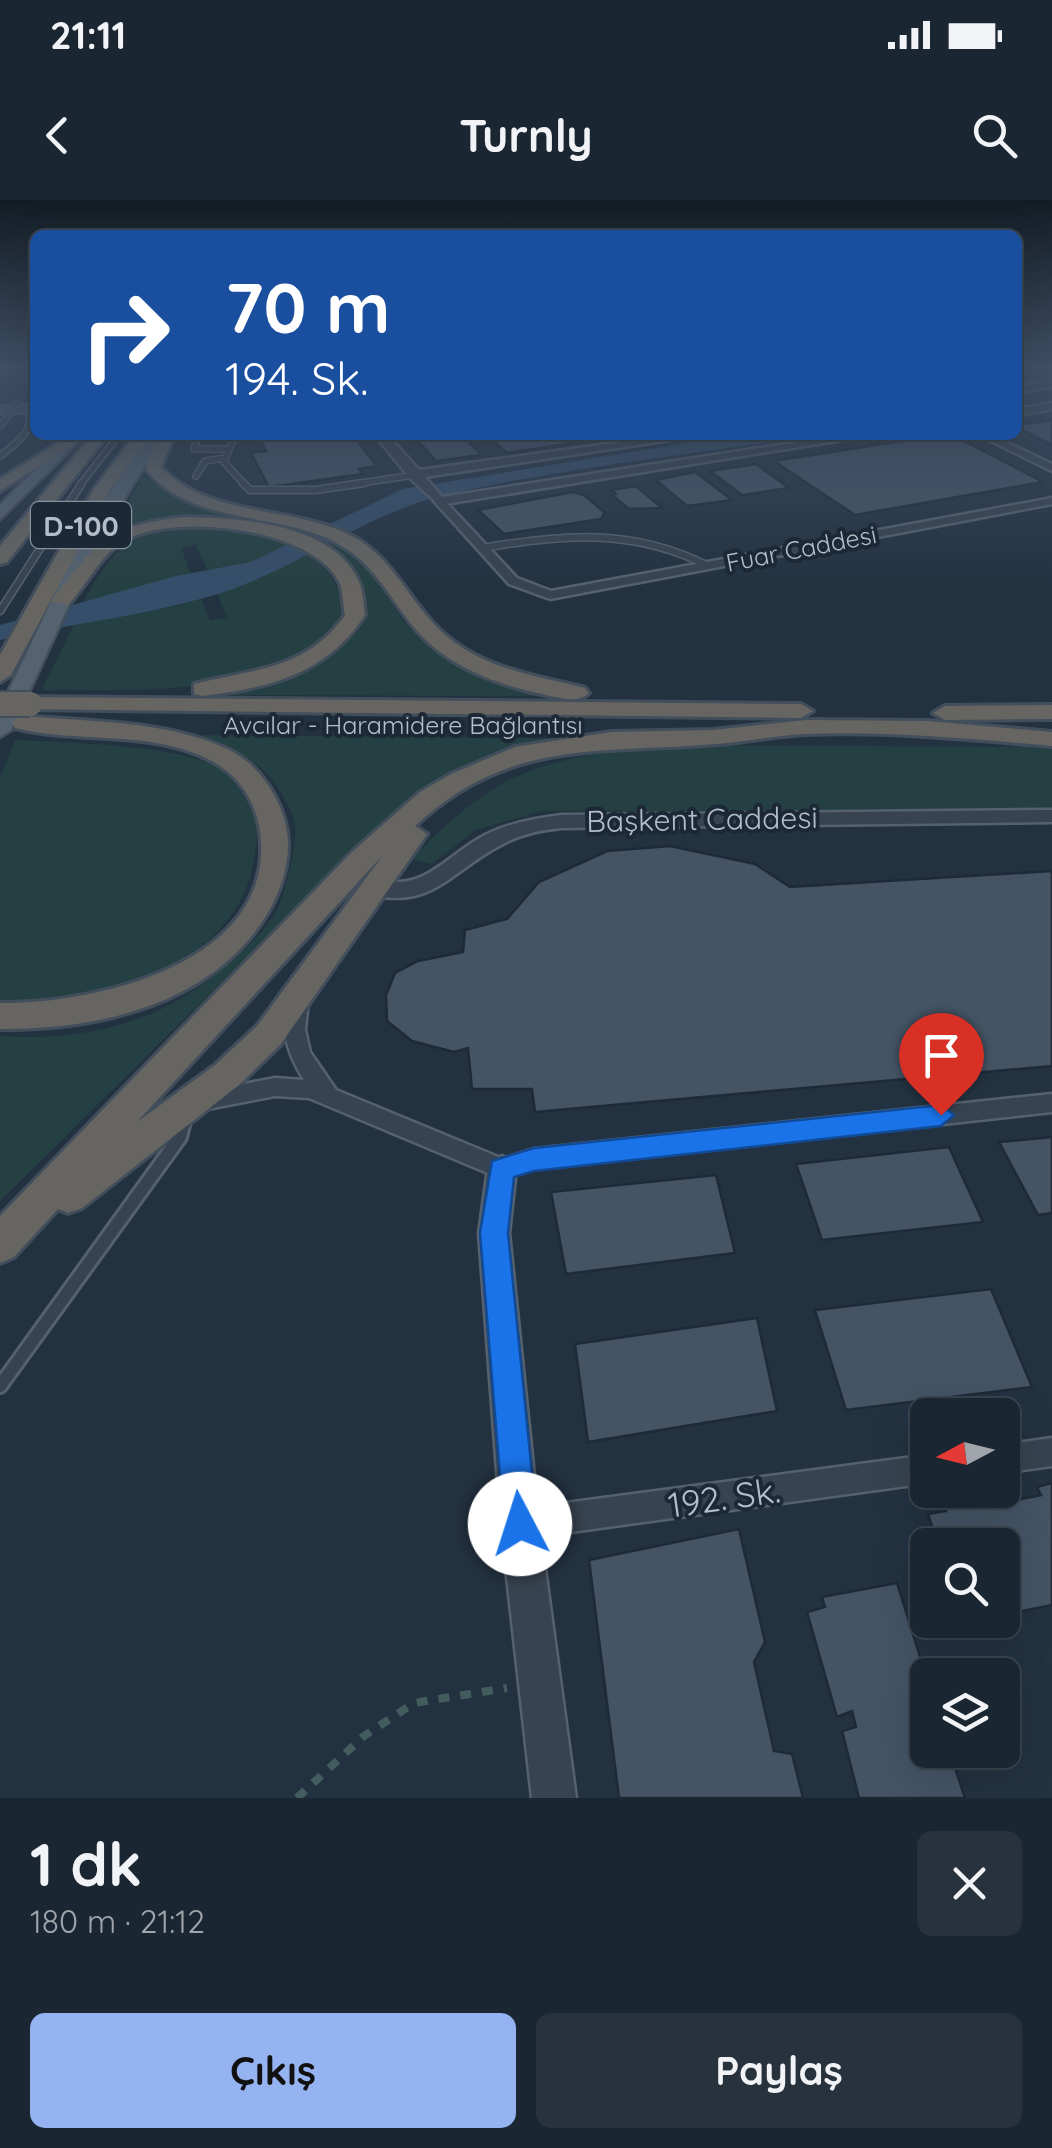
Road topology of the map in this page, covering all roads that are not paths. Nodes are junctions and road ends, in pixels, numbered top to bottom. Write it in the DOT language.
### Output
graph roads {
  1 [pos="71,440"];
  2 [pos="72,440"];
  3 [pos="96,440"];
  4 [pos="114,440"];
  5 [pos="139,440"];
  6 [pos="159,440"];
  7 [pos="161,440"];
  8 [pos="197,440"];
  9 [pos="232,440"];
  10 [pos="385,440"];
  11 [pos="662,440"];
  12 [pos="836,440"];
  13 [pos="994,440"];
  14 [pos="227,449"];
  15 [pos="225,458"];
  16 [pos="1052,468"];
  17 [pos="414,475"];
  18 [pos="196,476"];
  19 [pos="0,486"];
  20 [pos="439,501"];
  21 [pos="1052,501"];
  22 [pos="0,514"];
  23 [pos="483,548"];
  24 [pos="0,558"];
  25 [pos="708,566"];
  26 [pos="61,602"];
  27 [pos="0,610"];
  28 [pos="0,675"];
  29 [pos="0,704"];
  30 [pos="1052,712"];
  31 [pos="806,719"];
  32 [pos="14,720"];
  33 [pos="928,728"];
  34 [pos="1052,730"];
  35 [pos="1052,739"];
  36 [pos="515,755"];
  37 [pos="1052,816"];
  38 [pos="373,888"];
  39 [pos="299,997"];
  40 [pos="0,1016"];
  41 [pos="330,1098"];
  42 [pos="1052,1103"];
  43 [pos="188,1104"];
  44 [pos="502,1170"];
  45 [pos="0,1244"];
  46 [pos="0,1258"];
  47 [pos="0,1386"];
  48 [pos="1052,1452"];
  49 [pos="1020,1456"];
  50 [pos="910,1471"];
  51 [pos="520,1524"];
  52 [pos="554,1798"];
  1 -- 19 [label="highway"];
  2 -- 22 [label="main road"];
  3 -- 24 [label="highway, D-100"];
  4 -- 27 [label="lane"];
  5 -- 28 [label="highway, D-100"];
  6 -- 26 [label="main road"];
  7 -- 31 [label="highway"];
  8 -- 14 [label="lane"];
  9 -- 14 [label="lane"];
  10 -- 17 [label="street"];
  11 -- 17 [label="street"];
  12 -- 20 [label="street"];
  13 -- 16 [label="street"];
  14 -- 15 [label="lane"];
  15 -- 17 [label="lane"];
  15 -- 18 [label="lane"];
  17 -- 20 [label="street"];
  20 -- 23 [label="street"];
  21 -- 25 [label="street, Fuar Caddesi"];
  23 -- 25 [label="lane"];
  23 -- 25 [label="street, Fuar Caddesi"];
  26 -- 32 [label="main road"];
  26 -- 32 [label="highway"];
  29 -- 32 [label="highway, Avcılar - Haramidere Bağlantısı, bridge"];
  30 -- 31 [label="highway"];
  31 -- 32 [label="highway, Avcılar - Haramidere Bağlantısı"];
  31 -- 33 [label="highway"];
  31 -- 36 [label="highway"];
  32 -- 40 [label="highway"];
  33 -- 34 [label="highway"];
  33 -- 35 [label="highway"];
  36 -- 38 [label="highway"];
  36 -- 45 [label="highway"];
  37 -- 38 [label="street, Başkent Caddesi"];
  38 -- 39 [label="highway"];
  39 -- 41 [label="street"];
  39 -- 43 [label="highway"];
  41 -- 43 [label="street"];
  41 -- 44 [label="street"];
  42 -- 44 [label="street"];
  43 -- 46 [label="highway"];
  43 -- 47 [label="lane"];
  44 -- 51 [label="street"];
  48 -- 49 [label="street"];
  50 -- 51 [label="street, 192. Sk."];
  51 -- 52 [label="street"];
}
